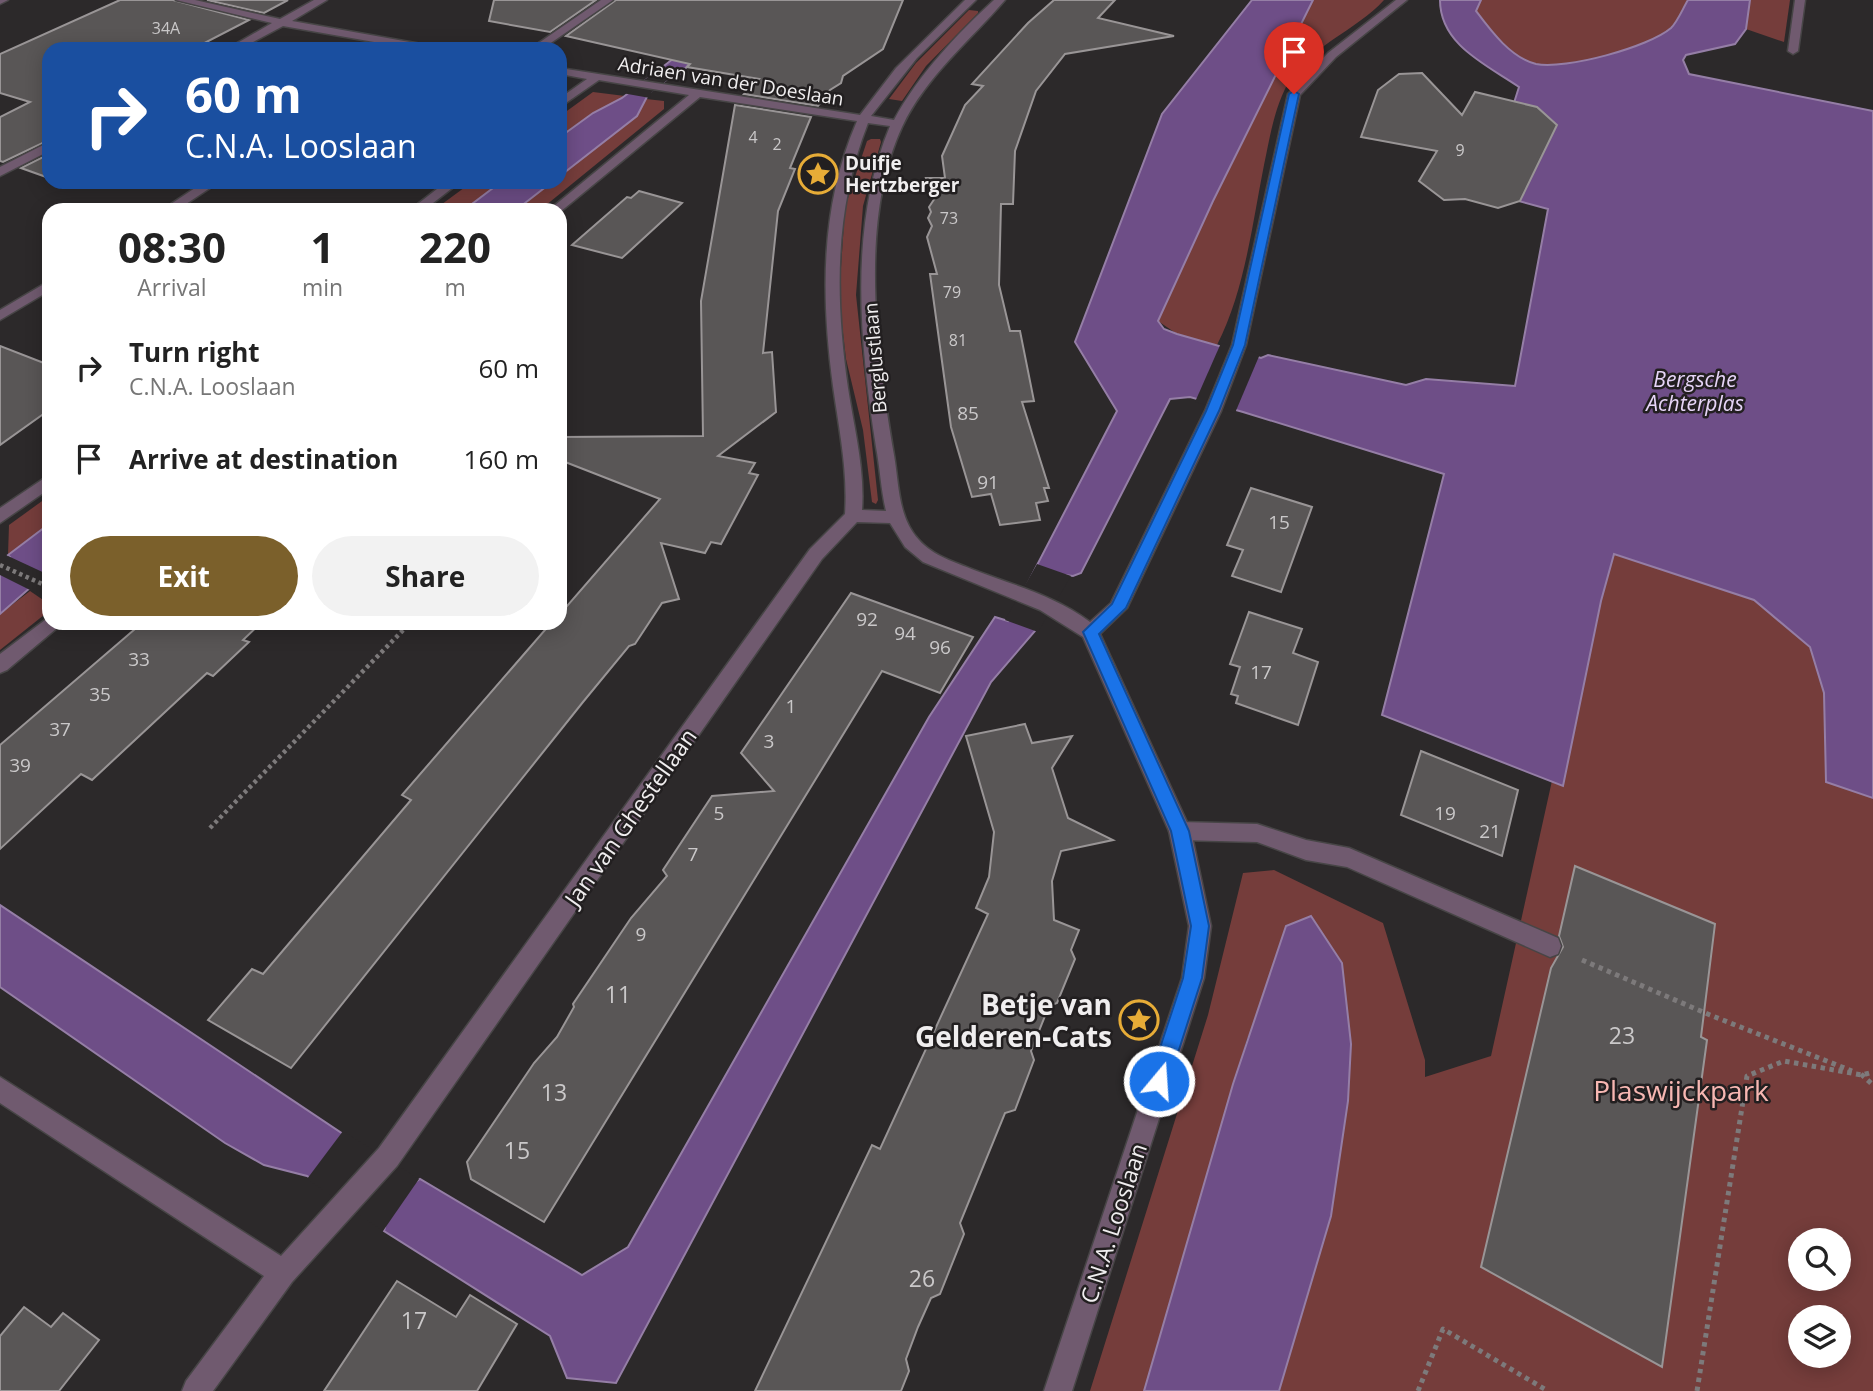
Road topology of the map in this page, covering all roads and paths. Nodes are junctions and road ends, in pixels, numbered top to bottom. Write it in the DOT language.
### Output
graph roads {
  1 [pos="181,0"];
  2 [pos="323,0"];
  3 [pos="608,0"];
  4 [pos="973,0"];
  5 [pos="1402,0"];
  6 [pos="1800,0"];
  7 [pos="997,3"];
  8 [pos="281,23"];
  9 [pos="245,42"];
  10 [pos="391,42"];
  11 [pos="545,42"];
  12 [pos="1793,51"];
  13 [pos="567,72"];
  14 [pos="596,77"];
  15 [pos="699,92"];
  16 [pos="567,99"];
  17 [pos="863,119"];
  18 [pos="897,124"];
  19 [pos="42,150"];
  20 [pos="0,172"];
  21 [pos="202,189"];
  22 [pos="444,189"];
  23 [pos="179,203"];
  24 [pos="426,203"];
  25 [pos="564,203"];
  26 [pos="42,289"];
  27 [pos="0,316"];
  28 [pos="42,486"];
  29 [pos="853,516"];
  30 [pos="0,517"];
  31 [pos="895,517"];
  32 [pos="0,565"];
  33 [pos="42,585"];
  34 [pos="42,630"];
  35 [pos="403,630"];
  36 [pos="1090,632"];
  37 [pos="0,665"];
  38 [pos="211,828"];
  39 [pos="1180,831"];
  40 [pos="1550,946"];
  41 [pos="1873,1072"];
  42 [pos="1862,1075"];
  43 [pos="1873,1085"];
  44 [pos="0,1089"];
  45 [pos="283,1273"];
  46 [pos="196,1391"];
  47 [pos="1058,1391"];
  48 [pos="1418,1391"];
  49 [pos="1548,1391"];
  50 [pos="1697,1391"];
  1 -- 8 [label="street"];
  2 -- 8 [label="street"];
  3 -- 11 [label="street"];
  4 -- 7 [label="street, Berglustlaan"];
  4 -- 17 [label="street, Berglustlaan"];
  5 -- 36 [label="street"];
  6 -- 12 [label="street"];
  7 -- 18 [label="street, Berglustlaan"];
  8 -- 9 [label="street"];
  8 -- 10 [label="street"];
  13 -- 14 [label="street, Adriaen van der Doeslaan"];
  14 -- 15 [label="street, Adriaen van der Doeslaan"];
  14 -- 16 [label="street"];
  15 -- 17 [label="street, Adriaen van der Doeslaan"];
  15 -- 25 [label="street"];
  17 -- 18 [label="street, Adriaen van der Doeslaan"];
  17 -- 29 [label="street, Berglustlaan"];
  18 -- 31 [label="street, Berglustlaan"];
  19 -- 20 [label="street"];
  21 -- 23 [label="street"];
  22 -- 24 [label="street"];
  26 -- 27 [label="street"];
  28 -- 30 [label="street"];
  29 -- 31 [label="street"];
  29 -- 45 [label="street, Jan van Ghestellaan"];
  31 -- 36 [label="street, Berglustlaan"];
  32 -- 33 [label="path"];
  34 -- 37 [label="street"];
  35 -- 38 [label="path"];
  36 -- 39 [label="street, C.N.A. Looslaan"];
  39 -- 40 [label="street"];
  39 -- 47 [label="street, C.N.A. Looslaan"];
  40 -- 42 [label="path"];
  41 -- 42 [label="path"];
  42 -- 43 [label="path"];
  42 -- 50 [label="path"];
  44 -- 45 [label="street"];
  45 -- 46 [label="street"];
  48 -- 49 [label="path"];
}
